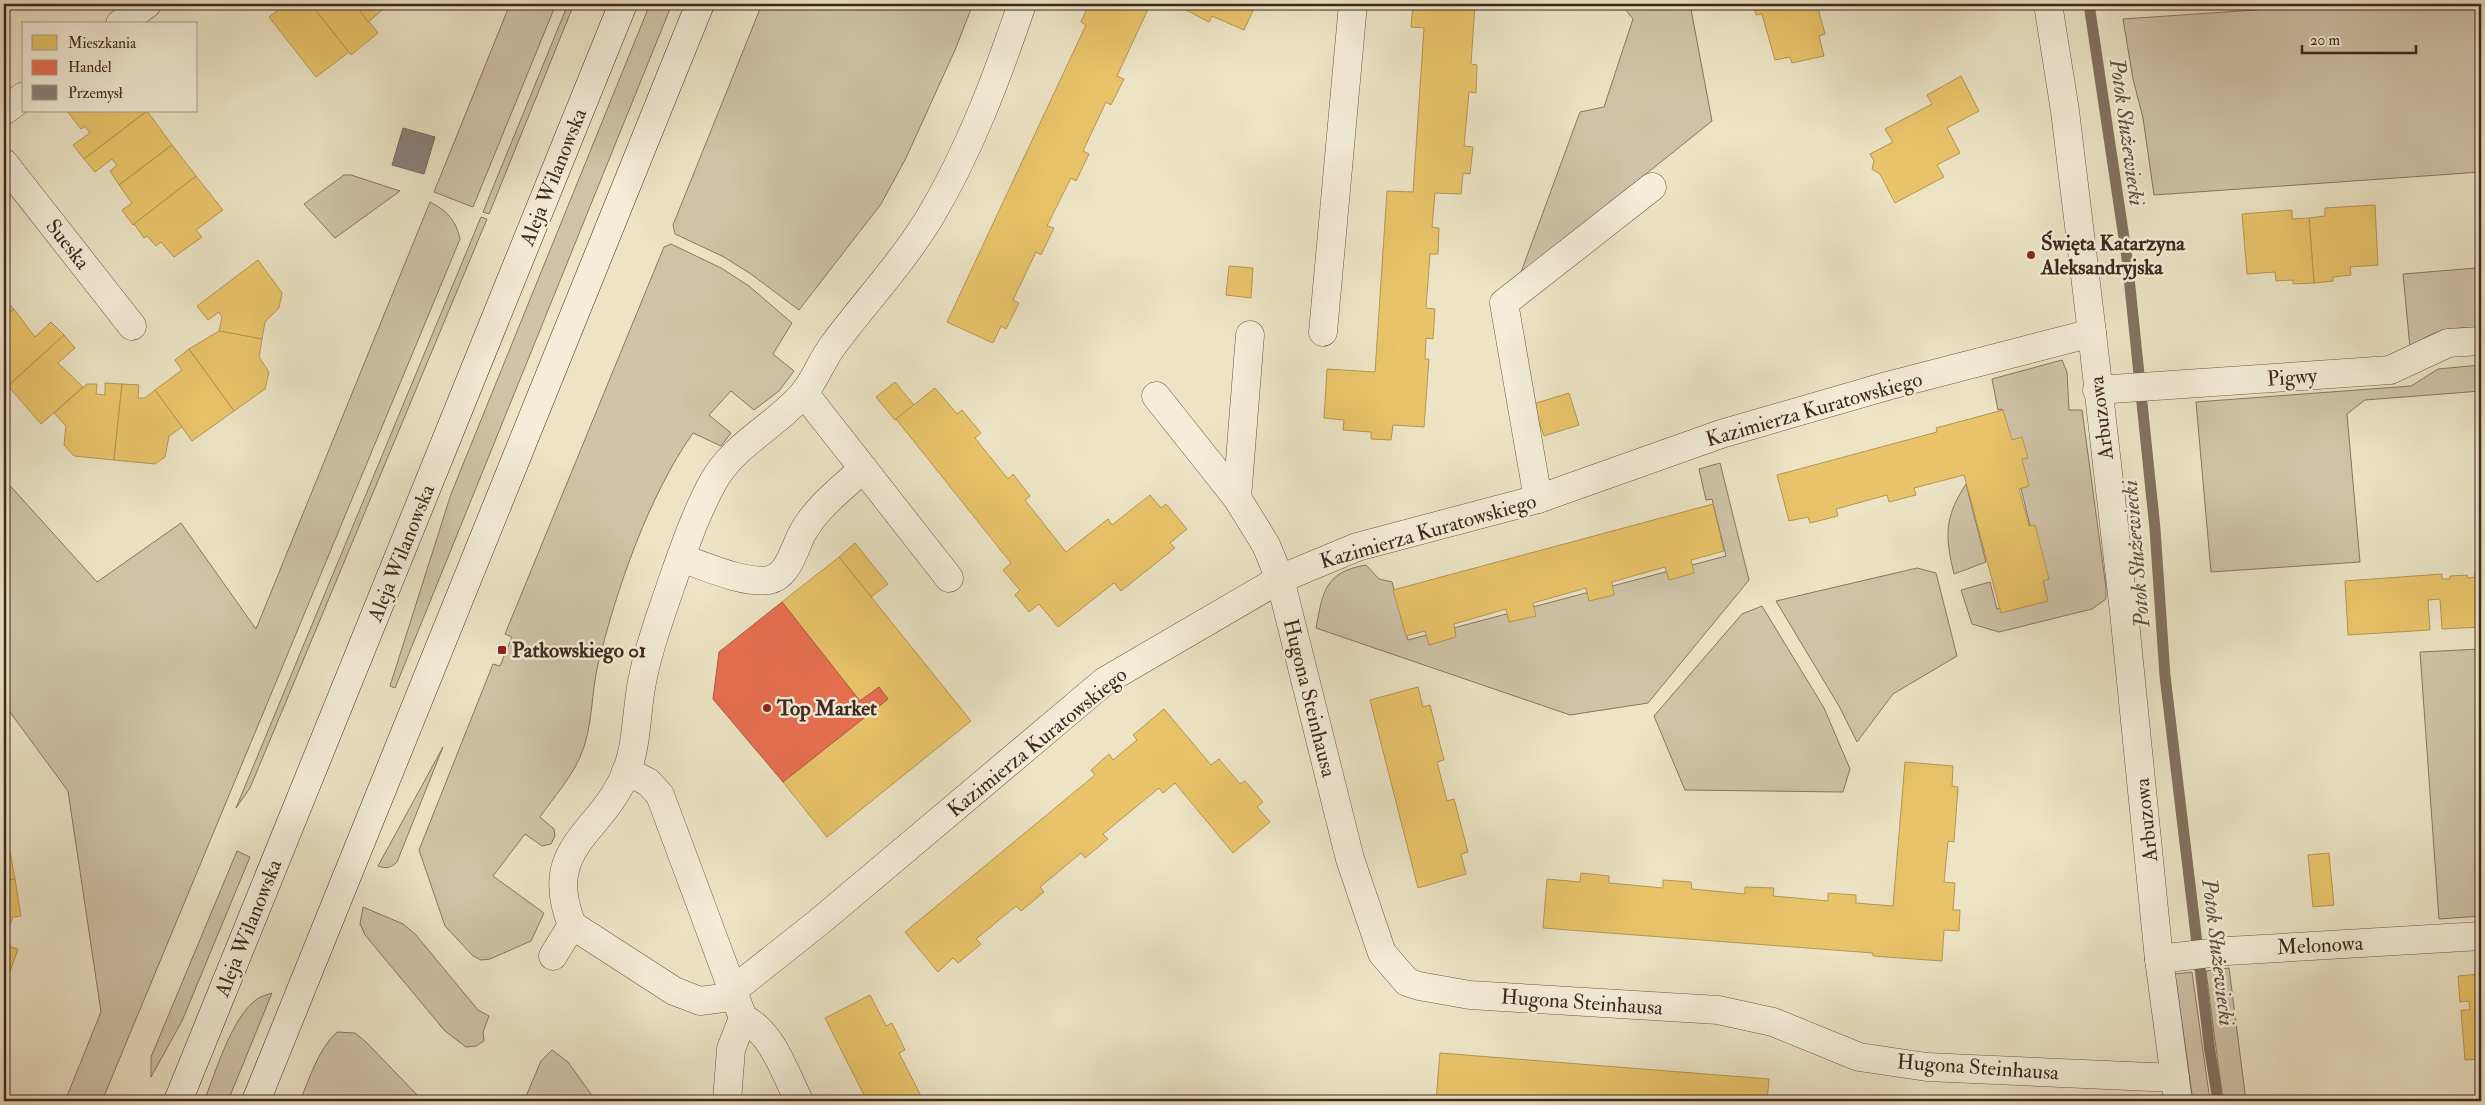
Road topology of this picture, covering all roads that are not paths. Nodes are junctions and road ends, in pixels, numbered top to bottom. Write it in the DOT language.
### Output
graph roads {
  1 [pos="147,4"];
  2 [pos="623,4"];
  3 [pos="700,4"];
  4 [pos="1022,4"];
  5 [pos="1352,4"];
  6 [pos="2048,4"];
  7 [pos="123,22"];
  8 [pos="22,98"];
  9 [pos="4,111"];
  10 [pos="4,163"];
  11 [pos="1652,188"];
  12 [pos="132,326"];
  13 [pos="1323,332"];
  14 [pos="2092,334"];
  15 [pos="1250,335"];
  16 [pos="2481,341"];
  17 [pos="2105,389"];
  18 [pos="804,393"];
  19 [pos="1156,396"];
  20 [pos="863,469"];
  21 [pos="1236,498"];
  22 [pos="1538,499"];
  23 [pos="681,558"];
  24 [pos="949,578"];
  25 [pos="1280,578"];
  26 [pos="626,771"];
  27 [pos="572,925"];
  28 [pos="2481,936"];
  29 [pos="553,956"];
  30 [pos="2165,958"];
  31 [pos="733,991"];
  32 [pos="743,1018"];
  33 [pos="2177,1090"];
  34 [pos="178,1101"];
  35 [pos="256,1101"];
  36 [pos="727,1101"];
  37 [pos="799,1101"];
  1 -- 7 [label="street"];
  2 -- 34 [label="street, Aleja Wilanowska"];
  3 -- 35 [label="street"];
  4 -- 18 [label="street"];
  5 -- 13 [label="street"];
  6 -- 14 [label="street, Arbuzowa"];
  8 -- 9 [label="street"];
  10 -- 12 [label="street, Sueska"];
  11 -- 22 [label="street"];
  14 -- 17 [label="street, Arbuzowa"];
  14 -- 22 [label="street, Kazimierza Kuratowskiego"];
  15 -- 21 [label="street"];
  16 -- 17 [label="street, Pigwy"];
  17 -- 30 [label="street, Arbuzowa"];
  18 -- 20 [label="street"];
  18 -- 23 [label="street"];
  19 -- 21 [label="street, Hugona Steinhausa"];
  20 -- 23 [label="street"];
  20 -- 24 [label="street"];
  21 -- 25 [label="street, Hugona Steinhausa"];
  22 -- 25 [label="street, Kazimierza Kuratowskiego"];
  23 -- 26 [label="street"];
  25 -- 31 [label="street, Kazimierza Kuratowskiego"];
  25 -- 33 [label="street, Hugona Steinhausa"];
  26 -- 27 [label="street"];
  26 -- 31 [label="street"];
  27 -- 29 [label="street"];
  27 -- 31 [label="street, Kazimierza Kuratowskiego"];
  28 -- 30 [label="street, Melonowa"];
  30 -- 33 [label="street, Arbuzowa"];
  31 -- 32 [label="street"];
  32 -- 36 [label="street"];
  32 -- 37 [label="street"];
}
